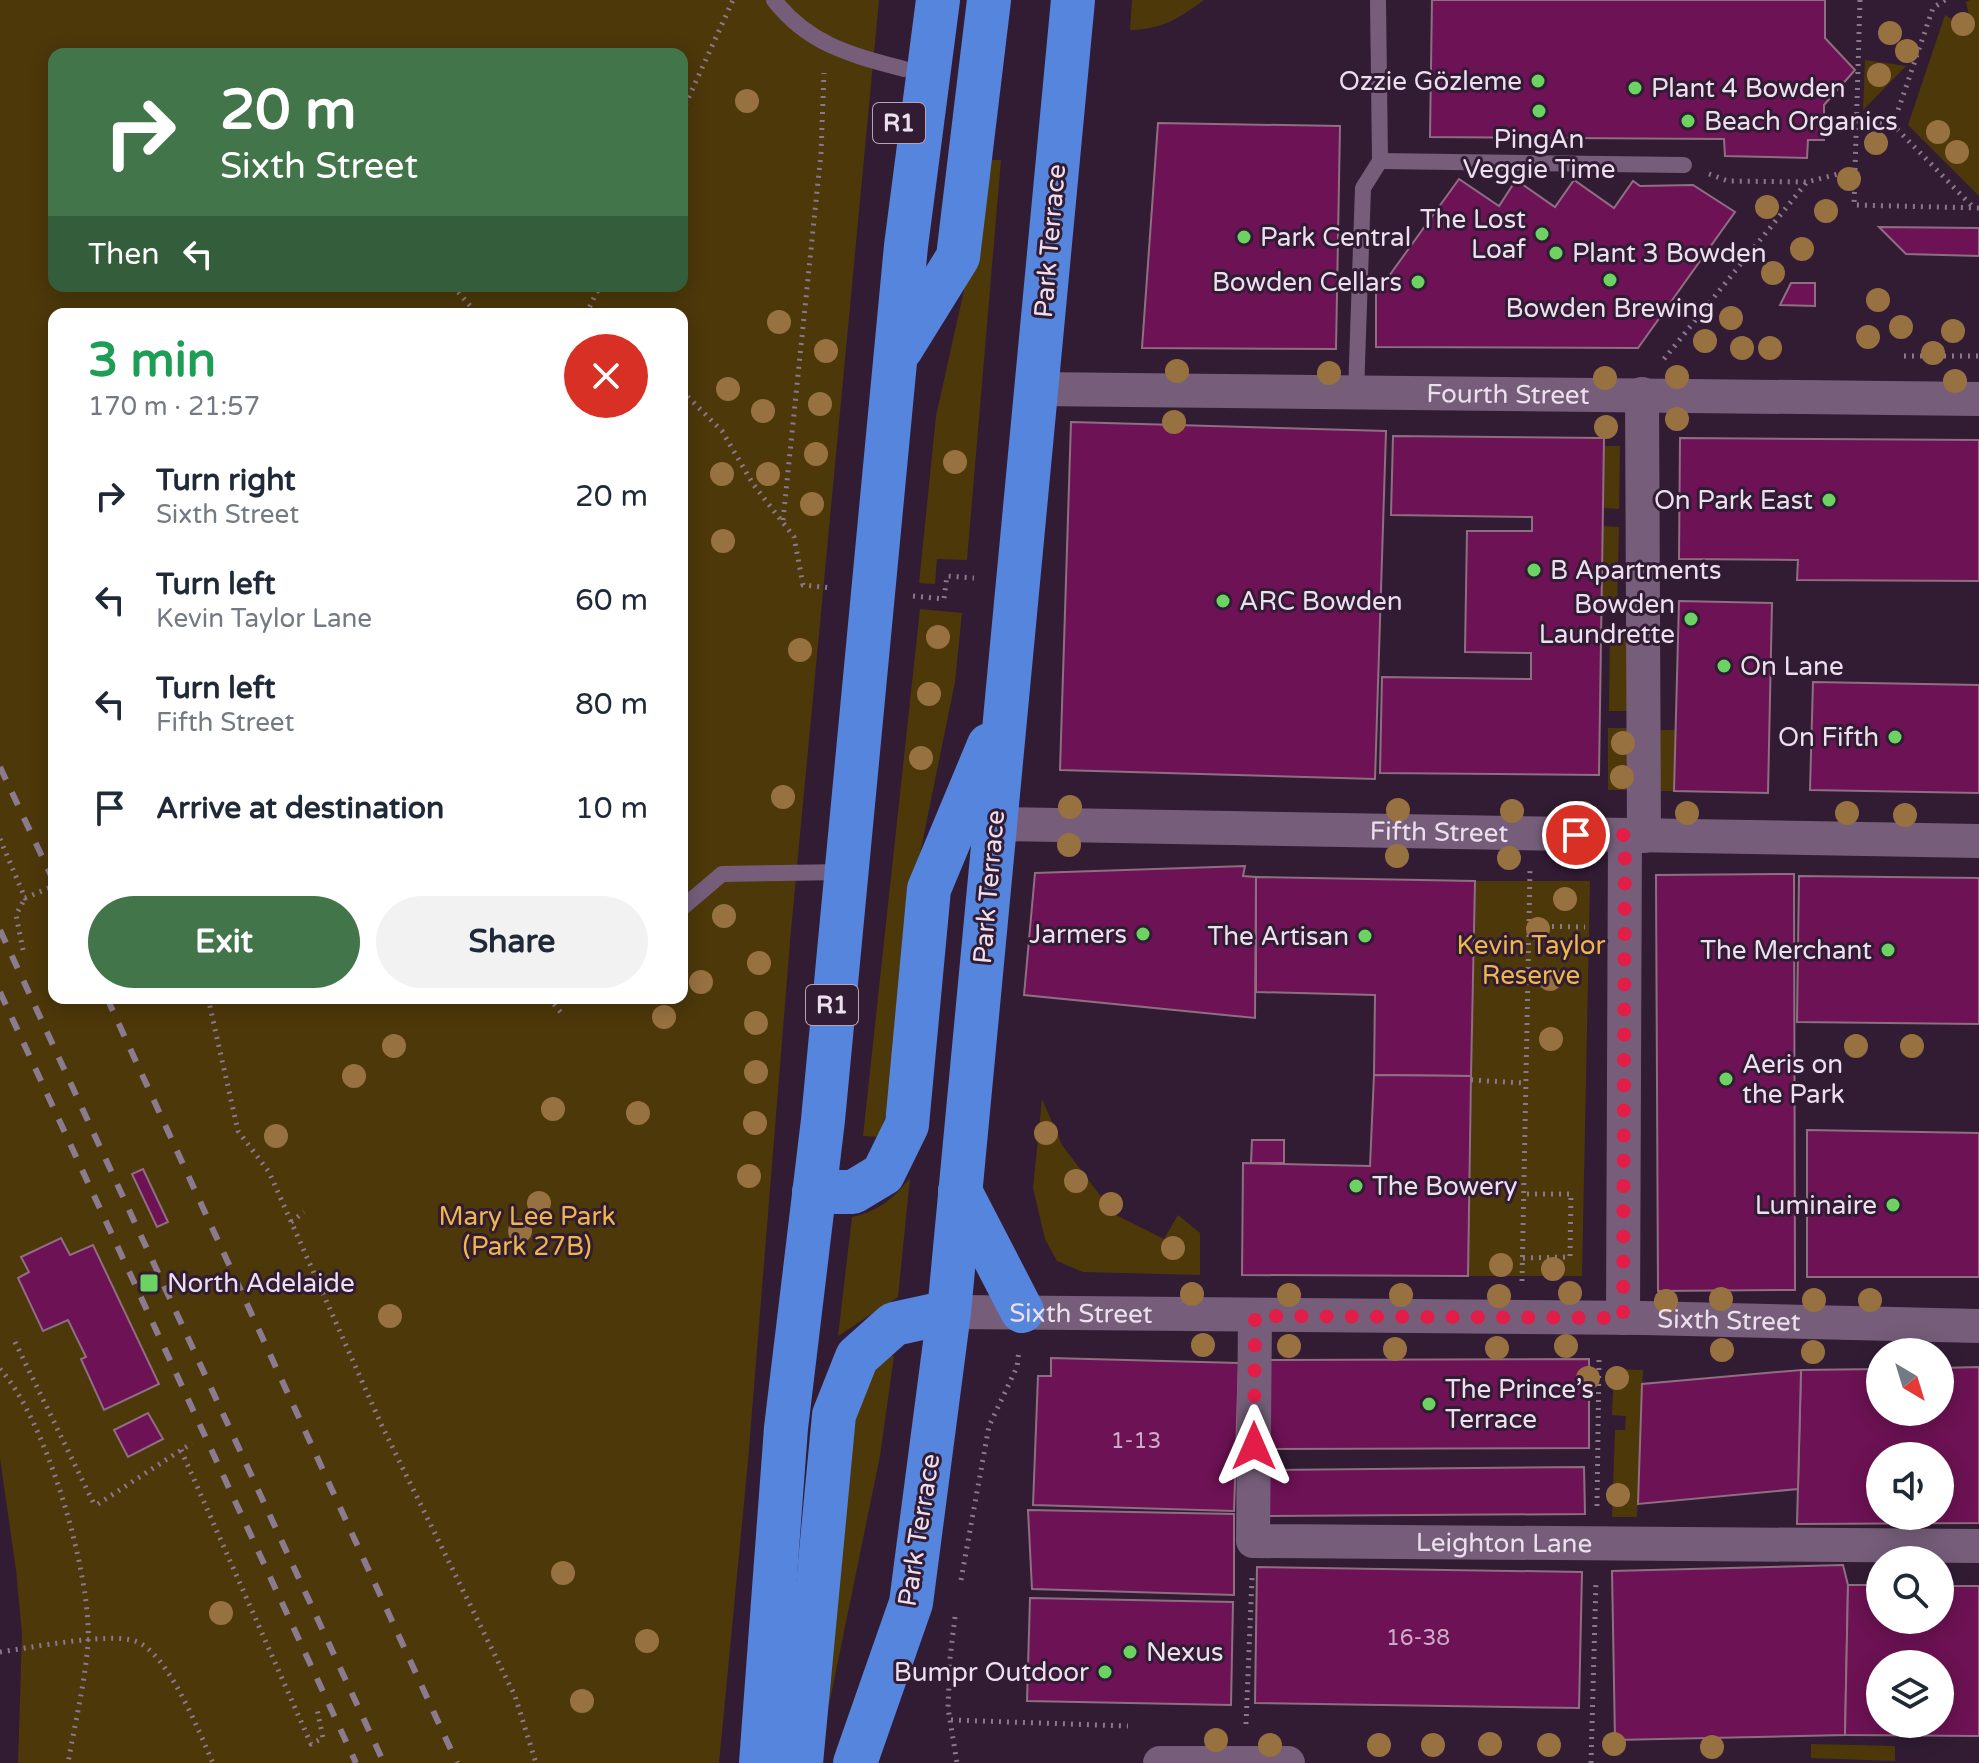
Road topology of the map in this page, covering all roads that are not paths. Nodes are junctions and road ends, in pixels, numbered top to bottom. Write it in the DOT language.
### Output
graph roads {
  1 [pos="774,0"];
  2 [pos="911,0"];
  3 [pos="938,0"];
  4 [pos="989,0"];
  5 [pos="1073,0"];
  6 [pos="1378,0"];
  7 [pos="904,69"];
  8 [pos="1380,161"];
  9 [pos="1684,165"];
  10 [pos="906,246"];
  11 [pos="896,358"];
  12 [pos="1036,389"];
  13 [pos="1356,393"];
  14 [pos="1642,394"];
  15 [pos="1979,399"];
  16 [pos="1007,702"];
  17 [pos="995,824"];
  18 [pos="1634,836"];
  19 [pos="1979,841"];
  20 [pos="846,872"];
  21 [pos="688,903"];
  22 [pos="960,1191"];
  23 [pos="814,1192"];
  24 [pos="949,1312"];
  25 [pos="1255,1316"];
  26 [pos="1623,1318"];
  27 [pos="1979,1326"];
  28 [pos="1021,1330"];
  29 [pos="1979,1546"];
  30 [pos="761,1763"];
  31 [pos="801,1763"];
  32 [pos="855,1763"];
  33 [pos="1160,1763"];
  34 [pos="1245,1763"];
  35 [pos="1288,1763"];
  1 -- 7 [label="lane"];
  2 -- 7 [label="highway, R1"];
  3 -- 10 [label="highway"];
  4 -- 11 [label="highway"];
  5 -- 12 [label="highway, Park Terrace"];
  6 -- 8 [label="lane"];
  7 -- 10 [label="highway, R1"];
  8 -- 9 [label="lane"];
  8 -- 13 [label="lane"];
  10 -- 11 [label="highway, R1"];
  11 -- 20 [label="highway, R1"];
  12 -- 13 [label="street, Fourth Street"];
  12 -- 16 [label="highway, Park Terrace"];
  13 -- 14 [label="street, Fourth Street"];
  14 -- 15 [label="street, Fourth Street"];
  14 -- 18 [label="street"];
  16 -- 17 [label="highway, Park Terrace"];
  16 -- 23 [label="highway"];
  17 -- 18 [label="street, Fifth Street"];
  17 -- 22 [label="highway, Park Terrace"];
  18 -- 19 [label="street, Fifth Street"];
  18 -- 26 [label="street"];
  20 -- 21 [label="lane"];
  20 -- 23 [label="highway, R1"];
  22 -- 24 [label="highway, Park Terrace"];
  22 -- 28 [label="highway"];
  23 -- 30 [label="highway, R1"];
  24 -- 28 [label="street, Sixth Street"];
  24 -- 31 [label="highway"];
  24 -- 32 [label="highway, Park Terrace"];
  25 -- 26 [label="street, Sixth Street"];
  25 -- 28 [label="street, Sixth Street"];
  25 -- 29 [label="street, Leighton Lane"];
  26 -- 27 [label="street, Sixth Street"];
  33 -- 34 [label="street"];
  34 -- 35 [label="street"];
}
